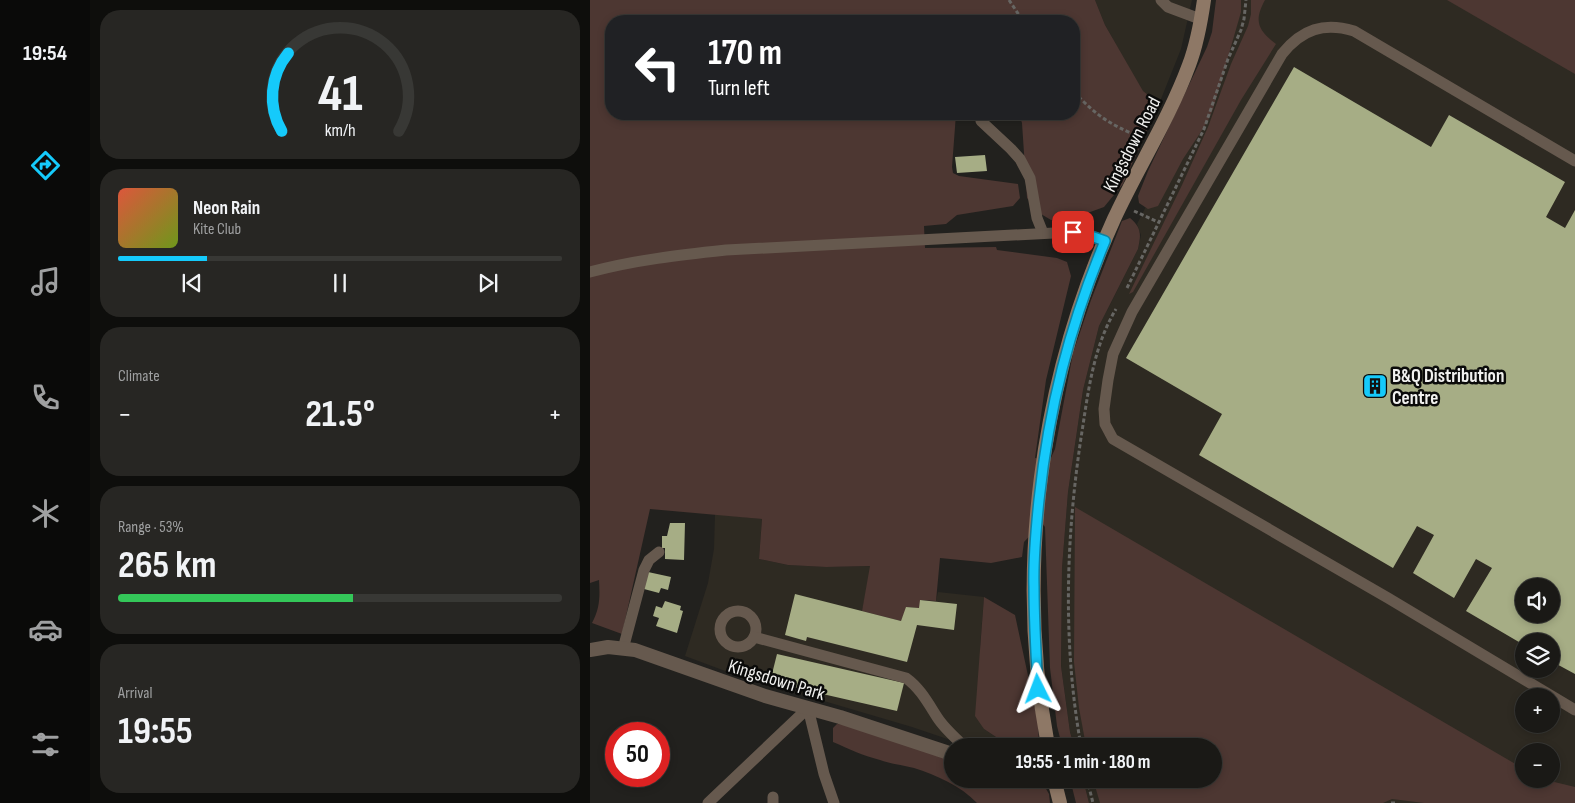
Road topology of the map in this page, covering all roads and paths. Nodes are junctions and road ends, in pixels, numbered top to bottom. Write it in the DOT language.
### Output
graph roads {
  1 [pos="1008,0"];
  2 [pos="1161,0"];
  3 [pos="1204,0"];
  4 [pos="1246,0"];
  5 [pos="1019,15"];
  6 [pos="1200,19"];
  7 [pos="1080,98"];
  8 [pos="981,121"];
  9 [pos="1153,142"];
  10 [pos="1575,161"];
  11 [pos="1121,205"];
  12 [pos="1158,222"];
  13 [pos="1043,233"];
  14 [pos="1105,241"];
  15 [pos="590,272"];
  16 [pos="1126,290"];
  17 [pos="1117,306"];
  18 [pos="659,552"];
  19 [pos="754,637"];
  20 [pos="623,649"];
  21 [pos="590,650"];
  22 [pos="808,708"];
  23 [pos="1575,710"];
  24 [pos="956,738"];
  25 [pos="1047,738"];
  26 [pos="1080,738"];
  27 [pos="944,751"];
  28 [pos="1056,788"];
  29 [pos="1089,788"];
  30 [pos="708,803"];
  31 [pos="834,803"];
  32 [pos="1060,803"];
  33 [pos="1093,803"];
  34 [pos="1391,803"];
  35 [pos="1397,803"];
  1 -- 5 [label="path"];
  2 -- 6 [label="lane"];
  3 -- 6 [label="main road, Kingsdown Road"];
  4 -- 12 [label="path"];
  6 -- 9 [label="main road, Kingsdown Road"];
  7 -- 9 [label="path"];
  8 -- 13 [label="lane"];
  9 -- 11 [label="main road, Kingsdown Road"];
  10 -- 23 [label="lane"];
  11 -- 12 [label="path"];
  11 -- 14 [label="main road, Kingsdown Road"];
  12 -- 16 [label="path"];
  13 -- 14 [label="lane"];
  13 -- 15 [label="lane"];
  14 -- 25 [label="main road, Kingsdown Road"];
  17 -- 26 [label="path"];
  18 -- 20 [label="lane"];
  19 -- 24 [label="lane"];
  20 -- 21 [label="street, Kingsdown Park"];
  20 -- 22 [label="street, Kingsdown Park"];
  22 -- 27 [label="street, Kingsdown Park"];
  22 -- 30 [label="lane"];
  22 -- 31 [label="lane"];
  28 -- 32 [label="main road"];
  29 -- 33 [label="path"];
  34 -- 35 [label="path"];
}
